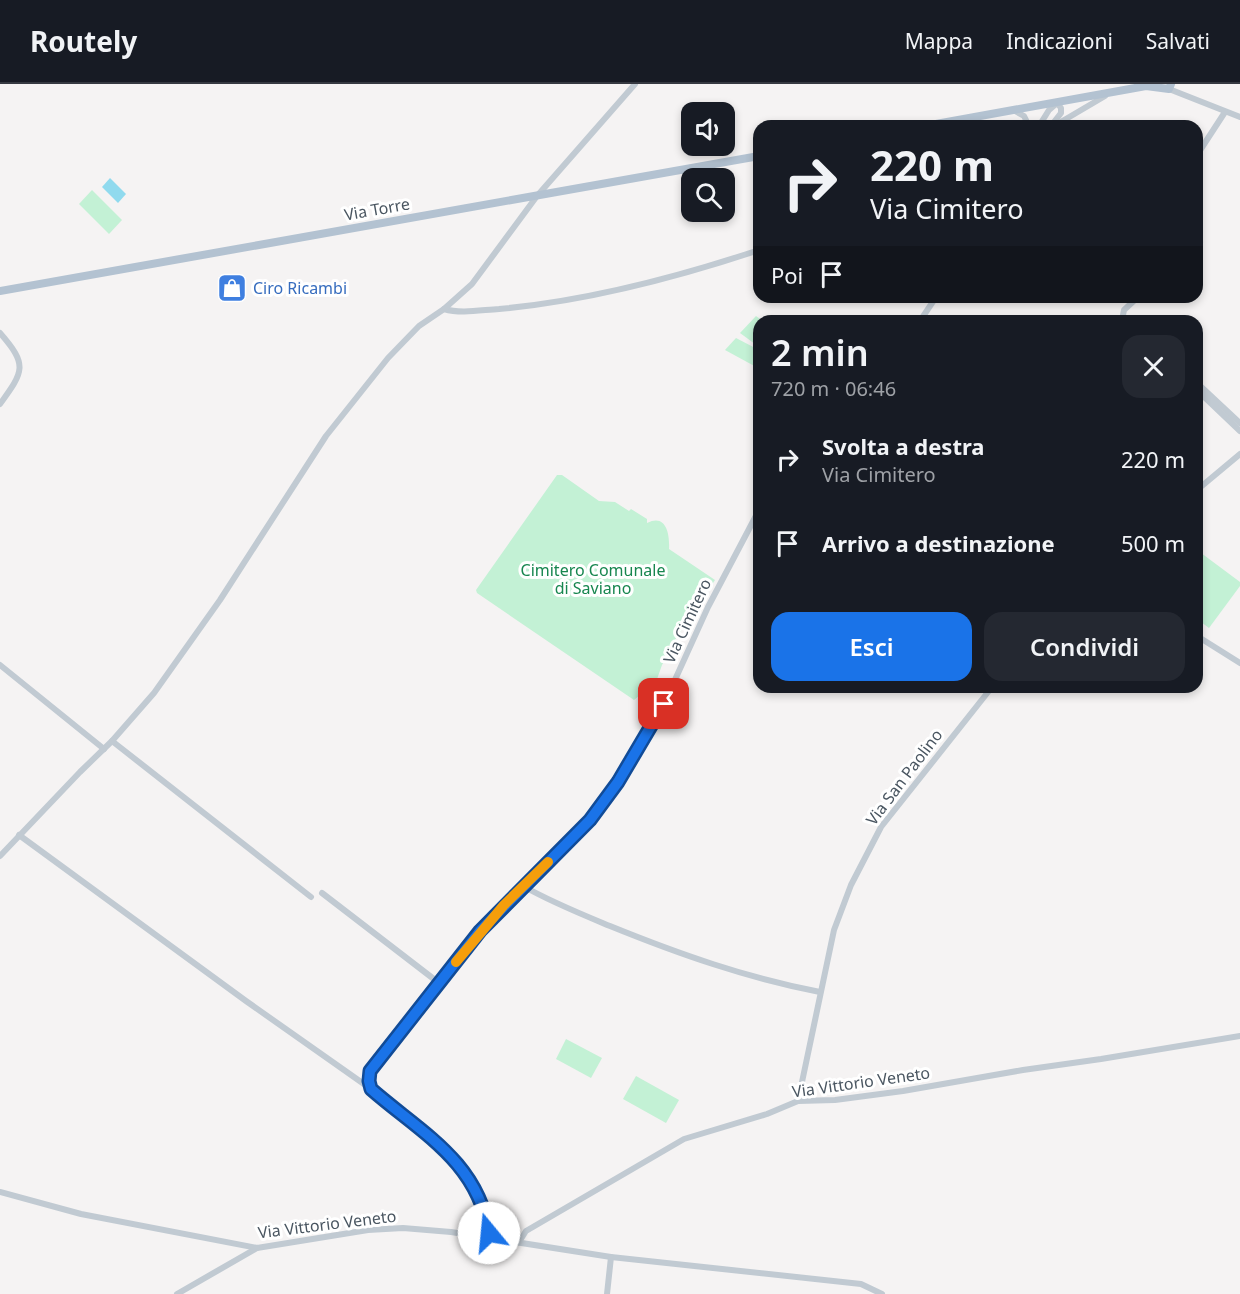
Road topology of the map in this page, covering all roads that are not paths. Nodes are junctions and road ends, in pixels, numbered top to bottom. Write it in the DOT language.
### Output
graph roads {
  1 [pos="635,84"];
  2 [pos="1145,85"];
  3 [pos="1170,87"];
  4 [pos="1110,93"];
  5 [pos="1057,103"];
  6 [pos="1015,111"];
  7 [pos="1225,112"];
  8 [pos="1240,116"];
  9 [pos="962,120"];
  10 [pos="1026,120"];
  11 [pos="1043,120"];
  12 [pos="1057,120"];
  13 [pos="1063,120"];
  14 [pos="1203,146"];
  15 [pos="753,157"];
  16 [pos="537,196"];
  17 [pos="753,251"];
  18 [pos="0,291"];
  19 [pos="1132,303"];
  20 [pos="444,309"];
  21 [pos="1125,315"];
  22 [pos="0,333"];
  23 [pos="1203,388"];
  24 [pos="1203,396"];
  25 [pos="0,404"];
  26 [pos="1240,423"];
  27 [pos="1240,431"];
  28 [pos="1240,454"];
  29 [pos="1203,485"];
  30 [pos="753,522"];
  31 [pos="1203,640"];
  32 [pos="1240,663"];
  33 [pos="0,665"];
  34 [pos="987,693"];
  35 [pos="112,741"];
  36 [pos="104,748"];
  37 [pos="19,835"];
  38 [pos="0,856"];
  39 [pos="523,886"];
  40 [pos="322,893"];
  41 [pos="311,897"];
  42 [pos="439,983"];
  43 [pos="820,992"];
  44 [pos="1240,1036"];
  45 [pos="371,1089"];
  46 [pos="798,1101"];
  47 [pos="0,1192"];
  48 [pos="483,1211"];
  49 [pos="461,1234"];
  50 [pos="489,1238"];
  51 [pos="515,1242"];
  52 [pos="257,1248"];
  53 [pos="611,1257"];
  54 [pos="177,1294"];
  55 [pos="607,1294"];
  56 [pos="882,1294"];
  1 -- 16 [label="street"];
  2 -- 3 [label="main road"];
  2 -- 4 [label="main road"];
  3 -- 7 [label="street"];
  4 -- 5 [label="main road"];
  4 -- 13 [label="street"];
  5 -- 6 [label="main road"];
  5 -- 11 [label="street"];
  5 -- 12 [label="street"];
  6 -- 9 [label="main road"];
  6 -- 10 [label="street"];
  7 -- 8 [label="street"];
  7 -- 14 [label="street"];
  15 -- 16 [label="main road, Via Torre"];
  16 -- 18 [label="main road, Via Torre"];
  16 -- 20 [label="street"];
  17 -- 20 [label="street"];
  19 -- 21 [label="street"];
  20 -- 35 [label="street"];
  22 -- 25 [label="street"];
  23 -- 26 [label="street"];
  24 -- 27 [label="street"];
  28 -- 29 [label="street"];
  30 -- 39 [label="street, Via Cimitero"];
  31 -- 32 [label="street"];
  33 -- 36 [label="street"];
  34 -- 43 [label="street, Via San Paolino"];
  35 -- 36 [label="street"];
  35 -- 41 [label="street"];
  36 -- 37 [label="street"];
  37 -- 38 [label="street"];
  37 -- 45 [label="street"];
  39 -- 42 [label="street, Via Cimitero"];
  39 -- 43 [label="street"];
  40 -- 42 [label="street"];
  42 -- 45 [label="street, Via Cimitero"];
  43 -- 46 [label="street, Via San Paolino"];
  44 -- 46 [label="street, Via Vittorio Veneto"];
  45 -- 48 [label="street"];
  46 -- 51 [label="street, Via Vittorio Veneto"];
  47 -- 52 [label="street, Via Vittorio Veneto"];
  48 -- 49 [label="street"];
  48 -- 50 [label="street"];
  48 -- 51 [label="street"];
  49 -- 50 [label="street, Via Vittorio Veneto"];
  49 -- 52 [label="street, Via Vittorio Veneto"];
  50 -- 51 [label="street, Via Vittorio Veneto"];
  51 -- 53 [label="street, Via Vittorio Veneto"];
  52 -- 54 [label="street"];
  53 -- 55 [label="street"];
  53 -- 56 [label="street, Via Vittorio Veneto"];
}
